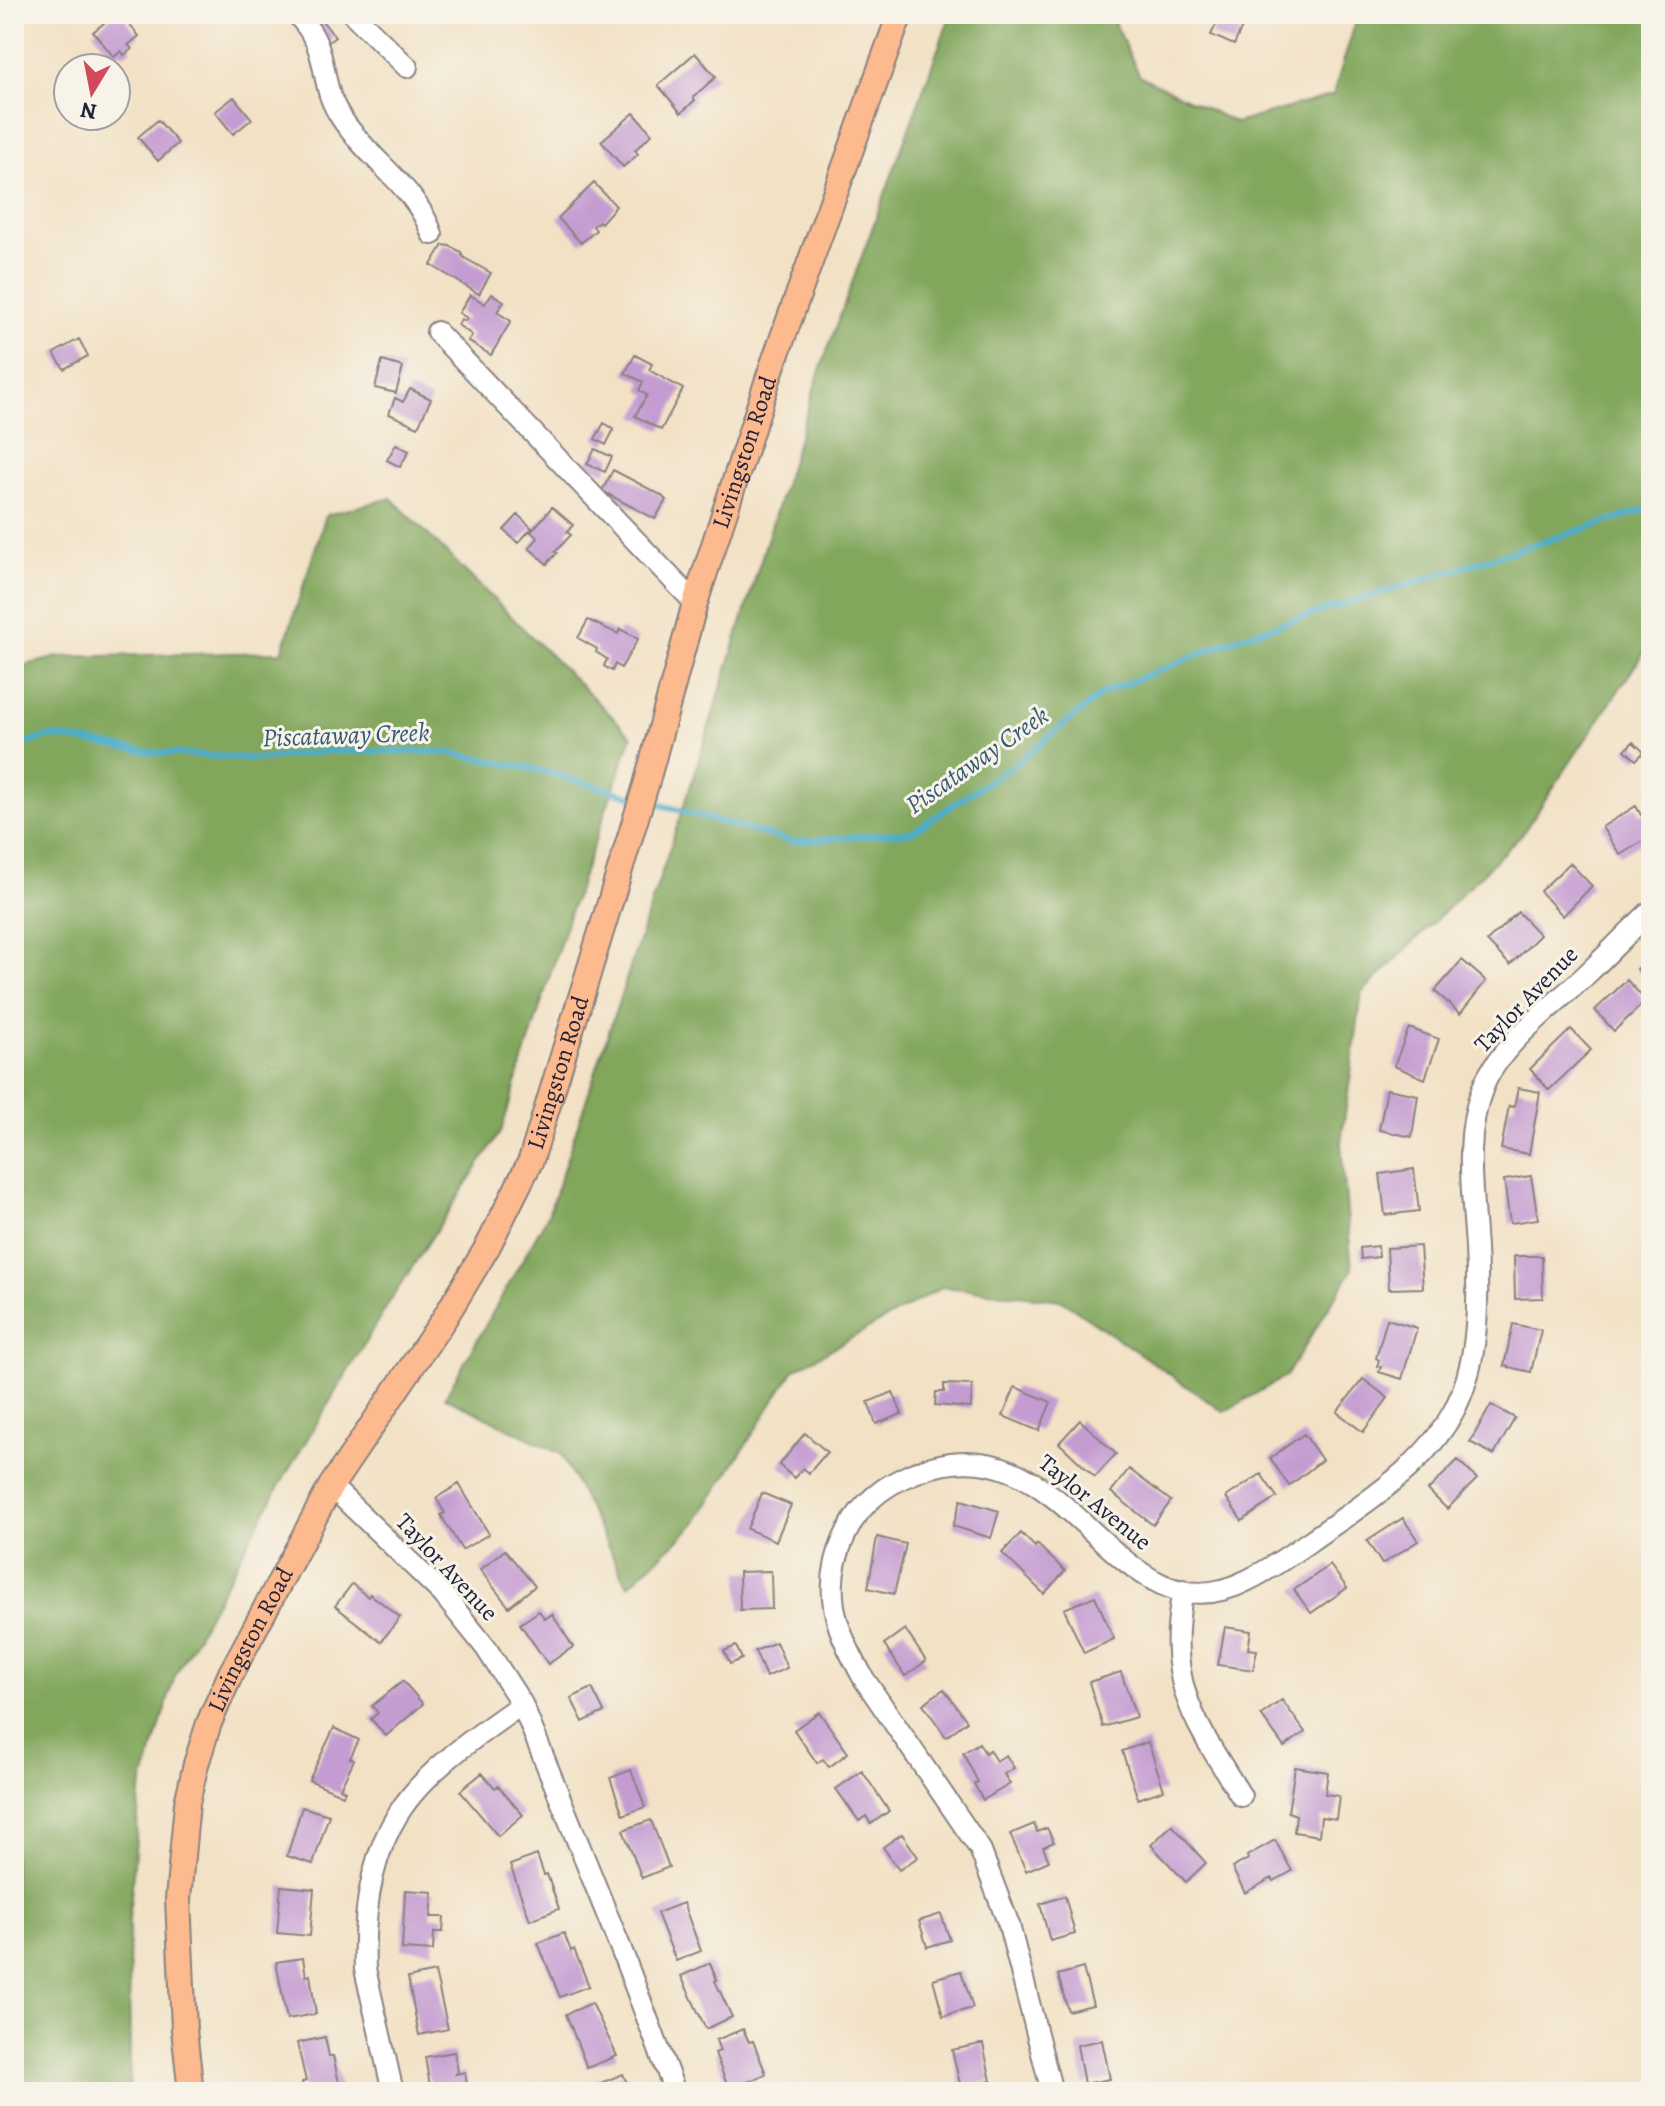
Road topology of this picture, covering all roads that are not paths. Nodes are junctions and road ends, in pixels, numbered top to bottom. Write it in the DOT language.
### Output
graph roads {
  1 [pos="297,14"];
  2 [pos="353,14"];
  3 [pos="900,14"];
  4 [pos="407,67"];
  5 [pos="432,234"];
  6 [pos="437,332"];
  7 [pos="695,603"];
  8 [pos="1651,911"];
  9 [pos="331,1486"];
  10 [pos="1183,1590"];
  11 [pos="522,1704"];
  12 [pos="1241,1796"];
  13 [pos="191,2092"];
  14 [pos="393,2092"];
  15 [pos="675,2092"];
  16 [pos="1052,2092"];
  1 -- 5 [label="street"];
  2 -- 4 [label="street"];
  3 -- 7 [label="main road, Livingston Road"];
  6 -- 7 [label="street"];
  7 -- 9 [label="main road, Livingston Road"];
  8 -- 10 [label="street, Taylor Avenue"];
  9 -- 11 [label="street, Taylor Avenue"];
  9 -- 13 [label="main road, Livingston Road"];
  10 -- 12 [label="street"];
  10 -- 16 [label="street, Taylor Avenue"];
  11 -- 14 [label="street"];
  11 -- 15 [label="street, Taylor Avenue"];
}
